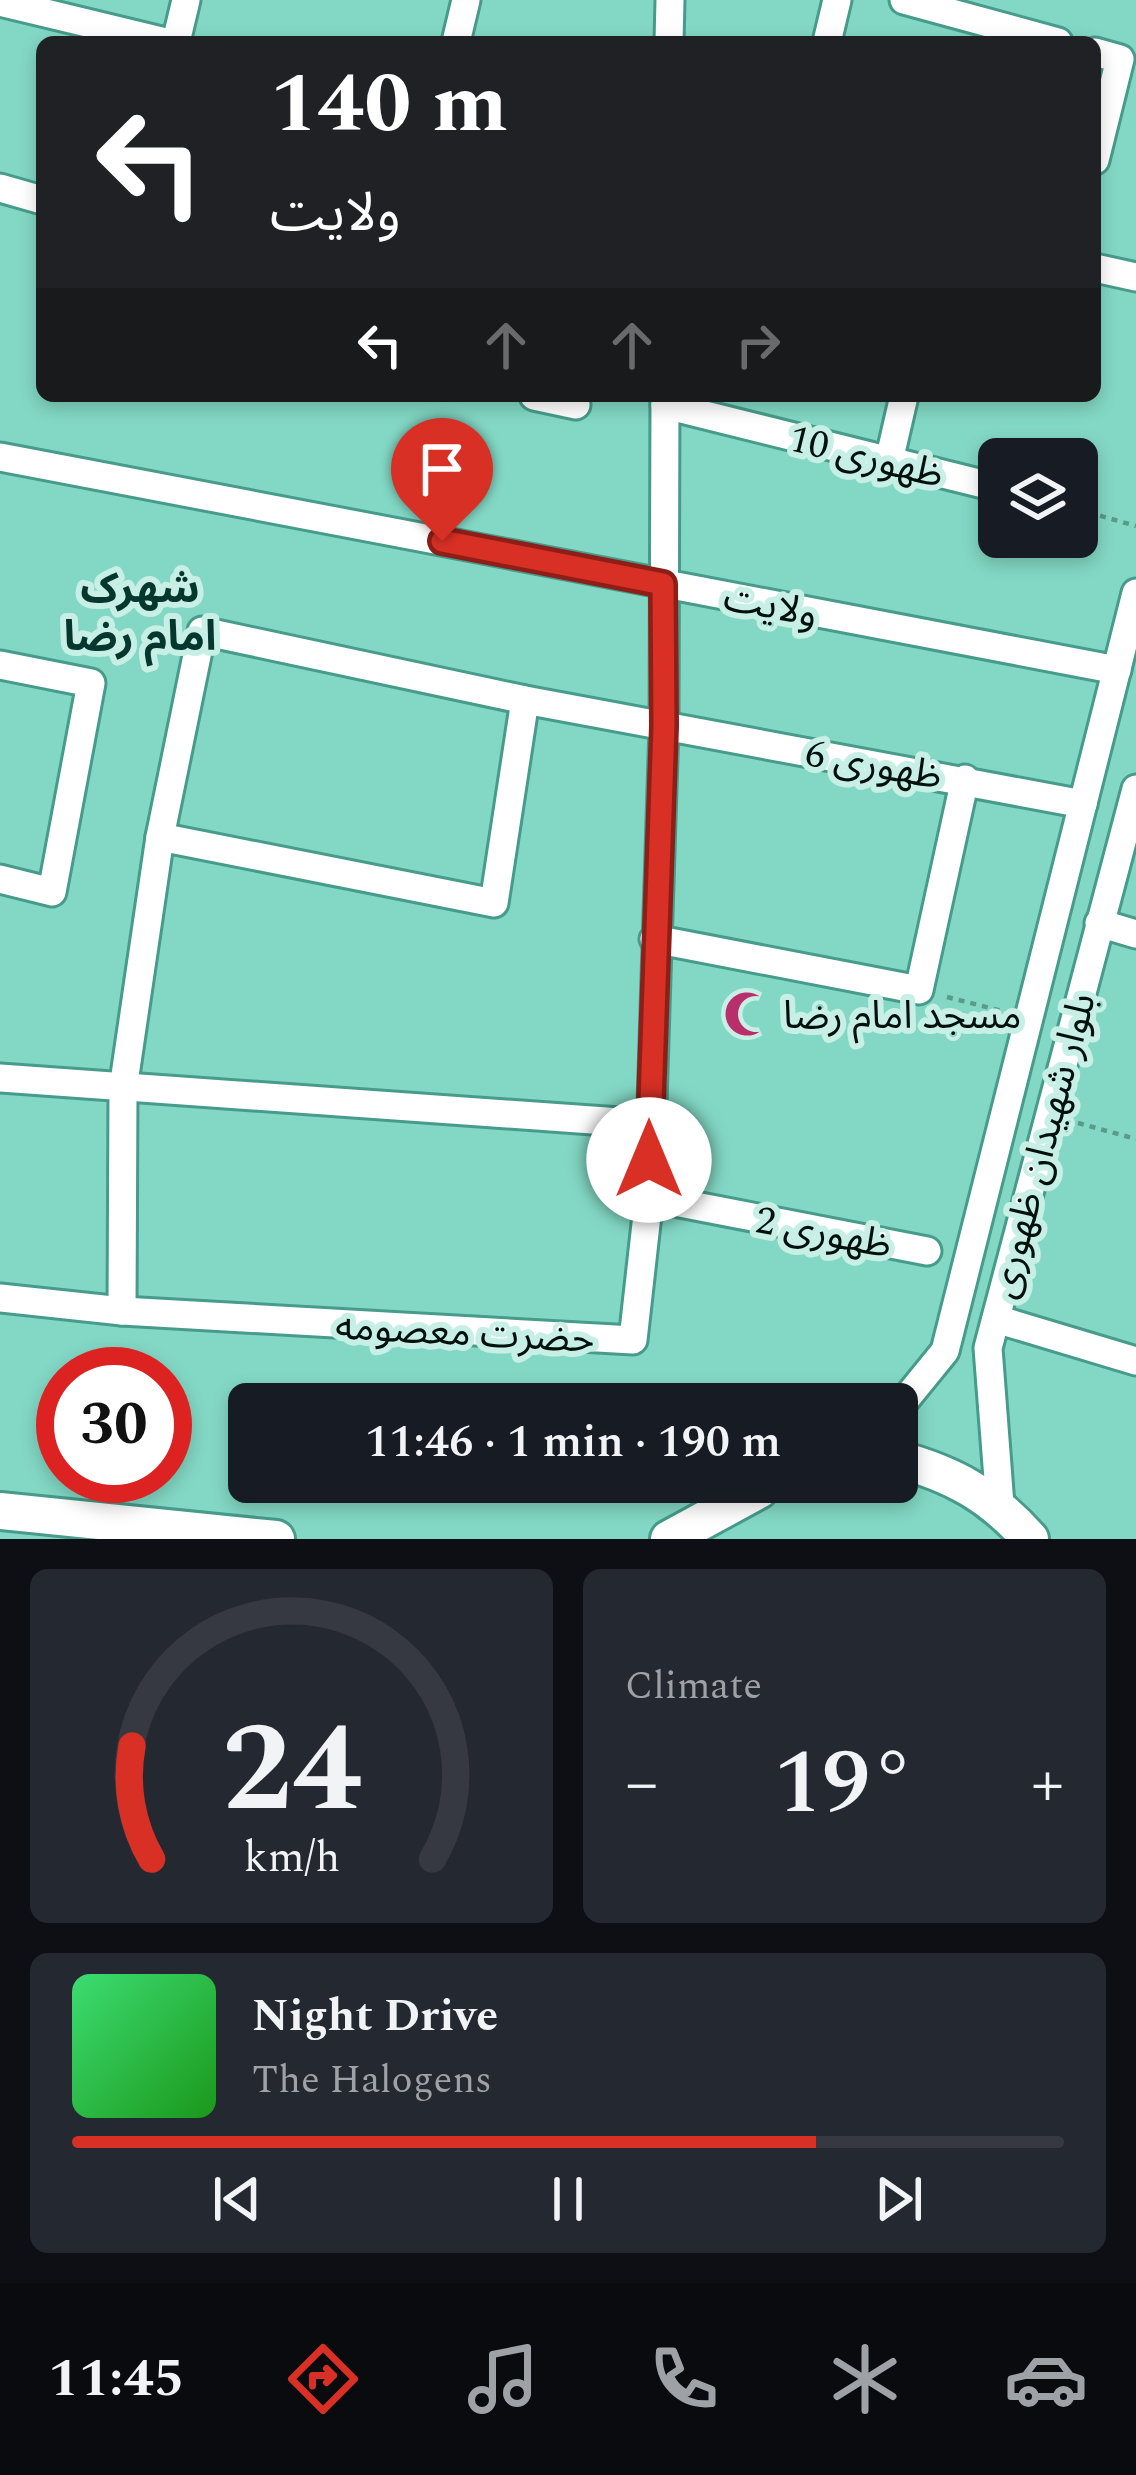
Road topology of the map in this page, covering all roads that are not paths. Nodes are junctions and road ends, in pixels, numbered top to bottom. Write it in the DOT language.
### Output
graph roads {
  1 [pos="186,0"];
  2 [pos="466,0"];
  3 [pos="670,0"];
  4 [pos="838,0"];
  5 [pos="904,0"];
  6 [pos="0,2"];
  7 [pos="141,36"];
  8 [pos="177,36"];
  9 [pos="457,36"];
  10 [pos="669,36"];
  11 [pos="829,36"];
  12 [pos="1036,36"];
  13 [pos="1117,58"];
  14 [pos="1101,132"];
  15 [pos="0,188"];
  16 [pos="36,198"];
  17 [pos="1101,269"];
  18 [pos="1136,277"];
  19 [pos="562,402"];
  20 [pos="665,402"];
  21 [pos="669,402"];
  22 [pos="903,402"];
  23 [pos="576,405"];
  24 [pos="0,457"];
  25 [pos="890,461"];
  26 [pos="978,483"];
  27 [pos="663,584"];
  28 [pos="1136,593"];
  29 [pos="0,665"];
  30 [pos="1117,670"];
  31 [pos="525,700"];
  32 [pos="664,726"];
  33 [pos="965,779"];
  34 [pos="1083,804"];
  35 [pos="1134,806"];
  36 [pos="160,836"];
  37 [pos="0,880"];
  38 [pos="1099,923"];
  39 [pos="1136,934"];
  40 [pos="654,939"];
  41 [pos="1,1084"];
  42 [pos="123,1089"];
  43 [pos="648,1124"];
  44 [pos="650,1197"];
  45 [pos="928,1251"];
  46 [pos="0,1298"];
  47 [pos="122,1311"];
  48 [pos="996,1319"];
  49 [pos="948,1338"];
  50 [pos="988,1348"];
  51 [pos="1136,1361"];
  52 [pos="918,1384"];
  53 [pos="918,1465"];
  54 [pos="735,1503"];
  55 [pos="748,1503"];
  56 [pos="1000,1505"];
  57 [pos="0,1511"];
  58 [pos="276,1539"];
  59 [pos="669,1539"];
  60 [pos="710,1539"];
  61 [pos="1030,1539"];
  1 -- 8 [label="street"];
  2 -- 9 [label="street"];
  3 -- 10 [label="street"];
  4 -- 11 [label="street"];
  5 -- 12 [label="street"];
  6 -- 7 [label="street"];
  13 -- 14 [label="street"];
  15 -- 16 [label="street"];
  17 -- 18 [label="street"];
  19 -- 23 [label="street"];
  20 -- 27 [label="street, حضرت معصومه"];
  21 -- 25 [label="street, ظهوری 10"];
  22 -- 25 [label="street"];
  24 -- 27 [label="street, ولایت"];
  25 -- 26 [label="street, ظهوری 10"];
  27 -- 30 [label="street, ولایت"];
  27 -- 32 [label="street, حضرت معصومه"];
  28 -- 30 [label="street, بلوار شهیدان ظهوری"];
  29 -- 37 [label="street"];
  30 -- 34 [label="street, بلوار شهیدان ظهوری"];
  31 -- 32 [label="street, ظهوری 6"];
  31 -- 36 [label="street, ظهوری 6"];
  31 -- 36 [label="street"];
  32 -- 33 [label="street, ظهوری 6"];
  32 -- 40 [label="street, حضرت معصومه"];
  33 -- 34 [label="street, ظهوری 6"];
  33 -- 40 [label="street"];
  34 -- 49 [label="street, بلوار شهیدان ظهوری"];
  35 -- 38 [label="street, بلوار شهیدان ظهوری"];
  36 -- 42 [label="street"];
  38 -- 39 [label="street"];
  38 -- 48 [label="street, بلوار شهیدان ظهوری"];
  40 -- 43 [label="street, حضرت معصومه"];
  41 -- 42 [label="street"];
  42 -- 43 [label="street"];
  42 -- 47 [label="street"];
  43 -- 44 [label="street, حضرت معصومه"];
  44 -- 45 [label="street, ظهوری 2"];
  44 -- 47 [label="street, حضرت معصومه"];
  46 -- 47 [label="street, حضرت معصومه"];
  48 -- 50 [label="street, بلوار شهیدان ظهوری"];
  48 -- 51 [label="street"];
  49 -- 50 [label="street"];
  49 -- 52 [label="street, بلوار شهیدان ظهوری"];
  50 -- 56 [label="street, بلوار شهیدان ظهوری"];
  53 -- 56 [label="main road"];
  54 -- 59 [label="main road"];
  55 -- 60 [label="main road"];
  56 -- 61 [label="main road"];
  57 -- 58 [label="main road"];
}
